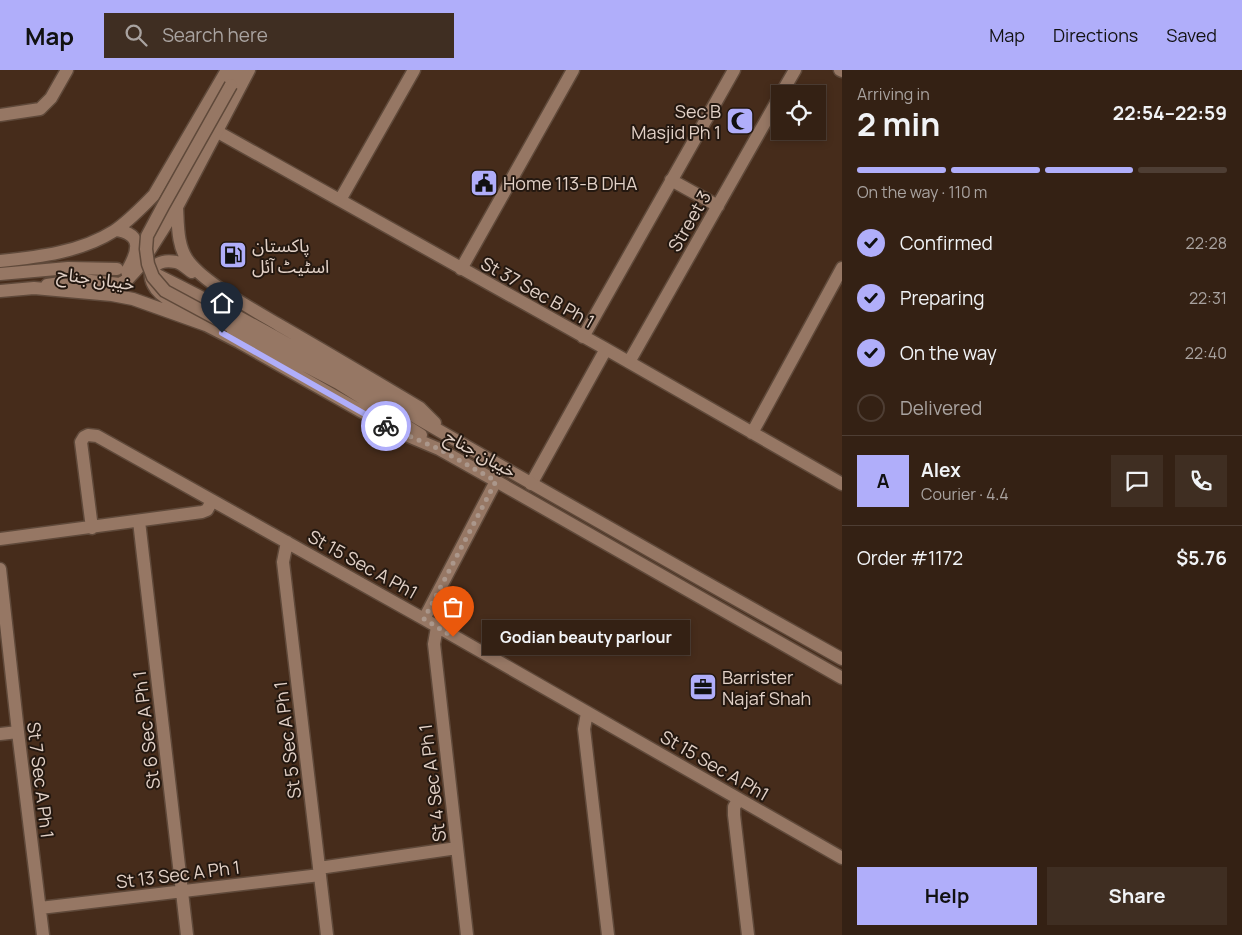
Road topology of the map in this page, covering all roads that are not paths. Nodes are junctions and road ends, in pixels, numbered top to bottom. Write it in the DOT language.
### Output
graph roads {
  1 [pos="67,70"];
  2 [pos="227,70"];
  3 [pos="237,70"];
  4 [pos="249,70"];
  5 [pos="414,70"];
  6 [pos="573,70"];
  7 [pos="734,70"];
  8 [pos="795,70"];
  9 [pos="787,85"];
  10 [pos="771,113"];
  11 [pos="0,115"];
  12 [pos="216,131"];
  13 [pos="671,180"];
  14 [pos="340,200"];
  15 [pos="718,206"];
  16 [pos="177,207"];
  17 [pos="116,230"];
  18 [pos="0,261"];
  19 [pos="842,268"];
  20 [pos="117,269"];
  21 [pos="461,269"];
  22 [pos="0,274"];
  23 [pos="157,275"];
  24 [pos="128,278"];
  25 [pos="207,279"];
  26 [pos="34,288"];
  27 [pos="0,291"];
  28 [pos="206,325"];
  29 [pos="582,337"];
  30 [pos="606,349"];
  31 [pos="629,362"];
  32 [pos="752,433"];
  33 [pos="448,436"];
  34 [pos="439,449"];
  35 [pos="496,481"];
  36 [pos="531,484"];
  37 [pos="842,484"];
  38 [pos="212,501"];
  39 [pos="139,521"];
  40 [pos="92,528"];
  41 [pos="0,539"];
  42 [pos="287,542"];
  43 [pos="0,569"];
  44 [pos="424,619"];
  45 [pos="437,627"];
  46 [pos="842,658"];
  47 [pos="842,678"];
  48 [pos="587,713"];
  49 [pos="18,732"];
  50 [pos="0,734"];
  51 [pos="739,799"];
  52 [pos="457,848"];
  53 [pos="842,858"];
  54 [pos="320,871"];
  55 [pos="182,892"];
  56 [pos="40,908"];
  57 [pos="43,935"];
  58 [pos="187,935"];
  59 [pos="327,935"];
  60 [pos="467,935"];
  61 [pos="608,935"];
  62 [pos="748,935"];
  1 -- 11 [label="street"];
  2 -- 17 [label="street"];
  3 -- 34 [label="street, bridge"];
  4 -- 12 [label="street"];
  5 -- 14 [label="street"];
  6 -- 21 [label="street"];
  7 -- 13 [label="street"];
  8 -- 9 [label="street, Street 3"];
  10 -- 15 [label="street, Street 3"];
  12 -- 14 [label="street, St 37 Sec B Ph 1"];
  12 -- 16 [label="street"];
  13 -- 15 [label="street"];
  13 -- 29 [label="street"];
  14 -- 21 [label="street, St 37 Sec B Ph 1"];
  15 -- 31 [label="street, Street 3"];
  16 -- 24 [label="street"];
  16 -- 25 [label="street"];
  17 -- 18 [label="street"];
  17 -- 24 [label="street"];
  19 -- 32 [label="street"];
  20 -- 22 [label="street, خیبان جناح"];
  21 -- 29 [label="street, St 37 Sec B Ph 1"];
  23 -- 33 [label="street, خیبان جناح"];
  24 -- 26 [label="street"];
  25 -- 28 [label="street"];
  25 -- 33 [label="street"];
  26 -- 27 [label="street, خیبان جناح"];
  26 -- 28 [label="street, خیبان جناح"];
  28 -- 34 [label="street, خیبان جناح"];
  29 -- 30 [label="street, St 37 Sec B Ph 1"];
  30 -- 31 [label="street, St 37 Sec B Ph 1"];
  30 -- 36 [label="street"];
  31 -- 32 [label="street, St 37 Sec B Ph 1"];
  32 -- 37 [label="street, St 37 Sec B Ph 1"];
  33 -- 36 [label="street, خیبان جناح"];
  34 -- 35 [label="street, خیبان جناح"];
  35 -- 44 [label="street"];
  35 -- 47 [label="street, خیبان جناح"];
  36 -- 46 [label="street, خیبان جناح"];
  38 -- 39 [label="street"];
  38 -- 40 [label="street, St 15 Sec A Ph1"];
  38 -- 42 [label="street, St 15 Sec A Ph1"];
  39 -- 40 [label="street"];
  39 -- 55 [label="street, St 6 Sec A Ph 1"];
  40 -- 41 [label="street"];
  42 -- 44 [label="street, St 15 Sec A Ph1"];
  42 -- 54 [label="street, St 5 Sec A Ph 1"];
  43 -- 49 [label="street, St 7 Sec A Ph 1"];
  44 -- 45 [label="street, St 15 Sec A Ph1"];
  45 -- 48 [label="street, St 15 Sec A Ph1"];
  45 -- 52 [label="street, St 4 Sec A Ph 1"];
  48 -- 51 [label="street, St 15 Sec A Ph1"];
  48 -- 61 [label="street"];
  49 -- 50 [label="street"];
  49 -- 56 [label="street, St 7 Sec A Ph 1"];
  51 -- 53 [label="street, St 15 Sec A Ph1"];
  51 -- 62 [label="street"];
  52 -- 54 [label="street, St 13 Sec A Ph 1"];
  52 -- 60 [label="street, St 4 Sec A Ph 1"];
  54 -- 55 [label="street, St 13 Sec A Ph 1"];
  54 -- 59 [label="street, St 5 Sec A Ph 1"];
  55 -- 56 [label="street, St 13 Sec A Ph 1"];
  55 -- 58 [label="street, St 6 Sec A Ph 1"];
  56 -- 57 [label="street, St 7 Sec A Ph 1"];
}
